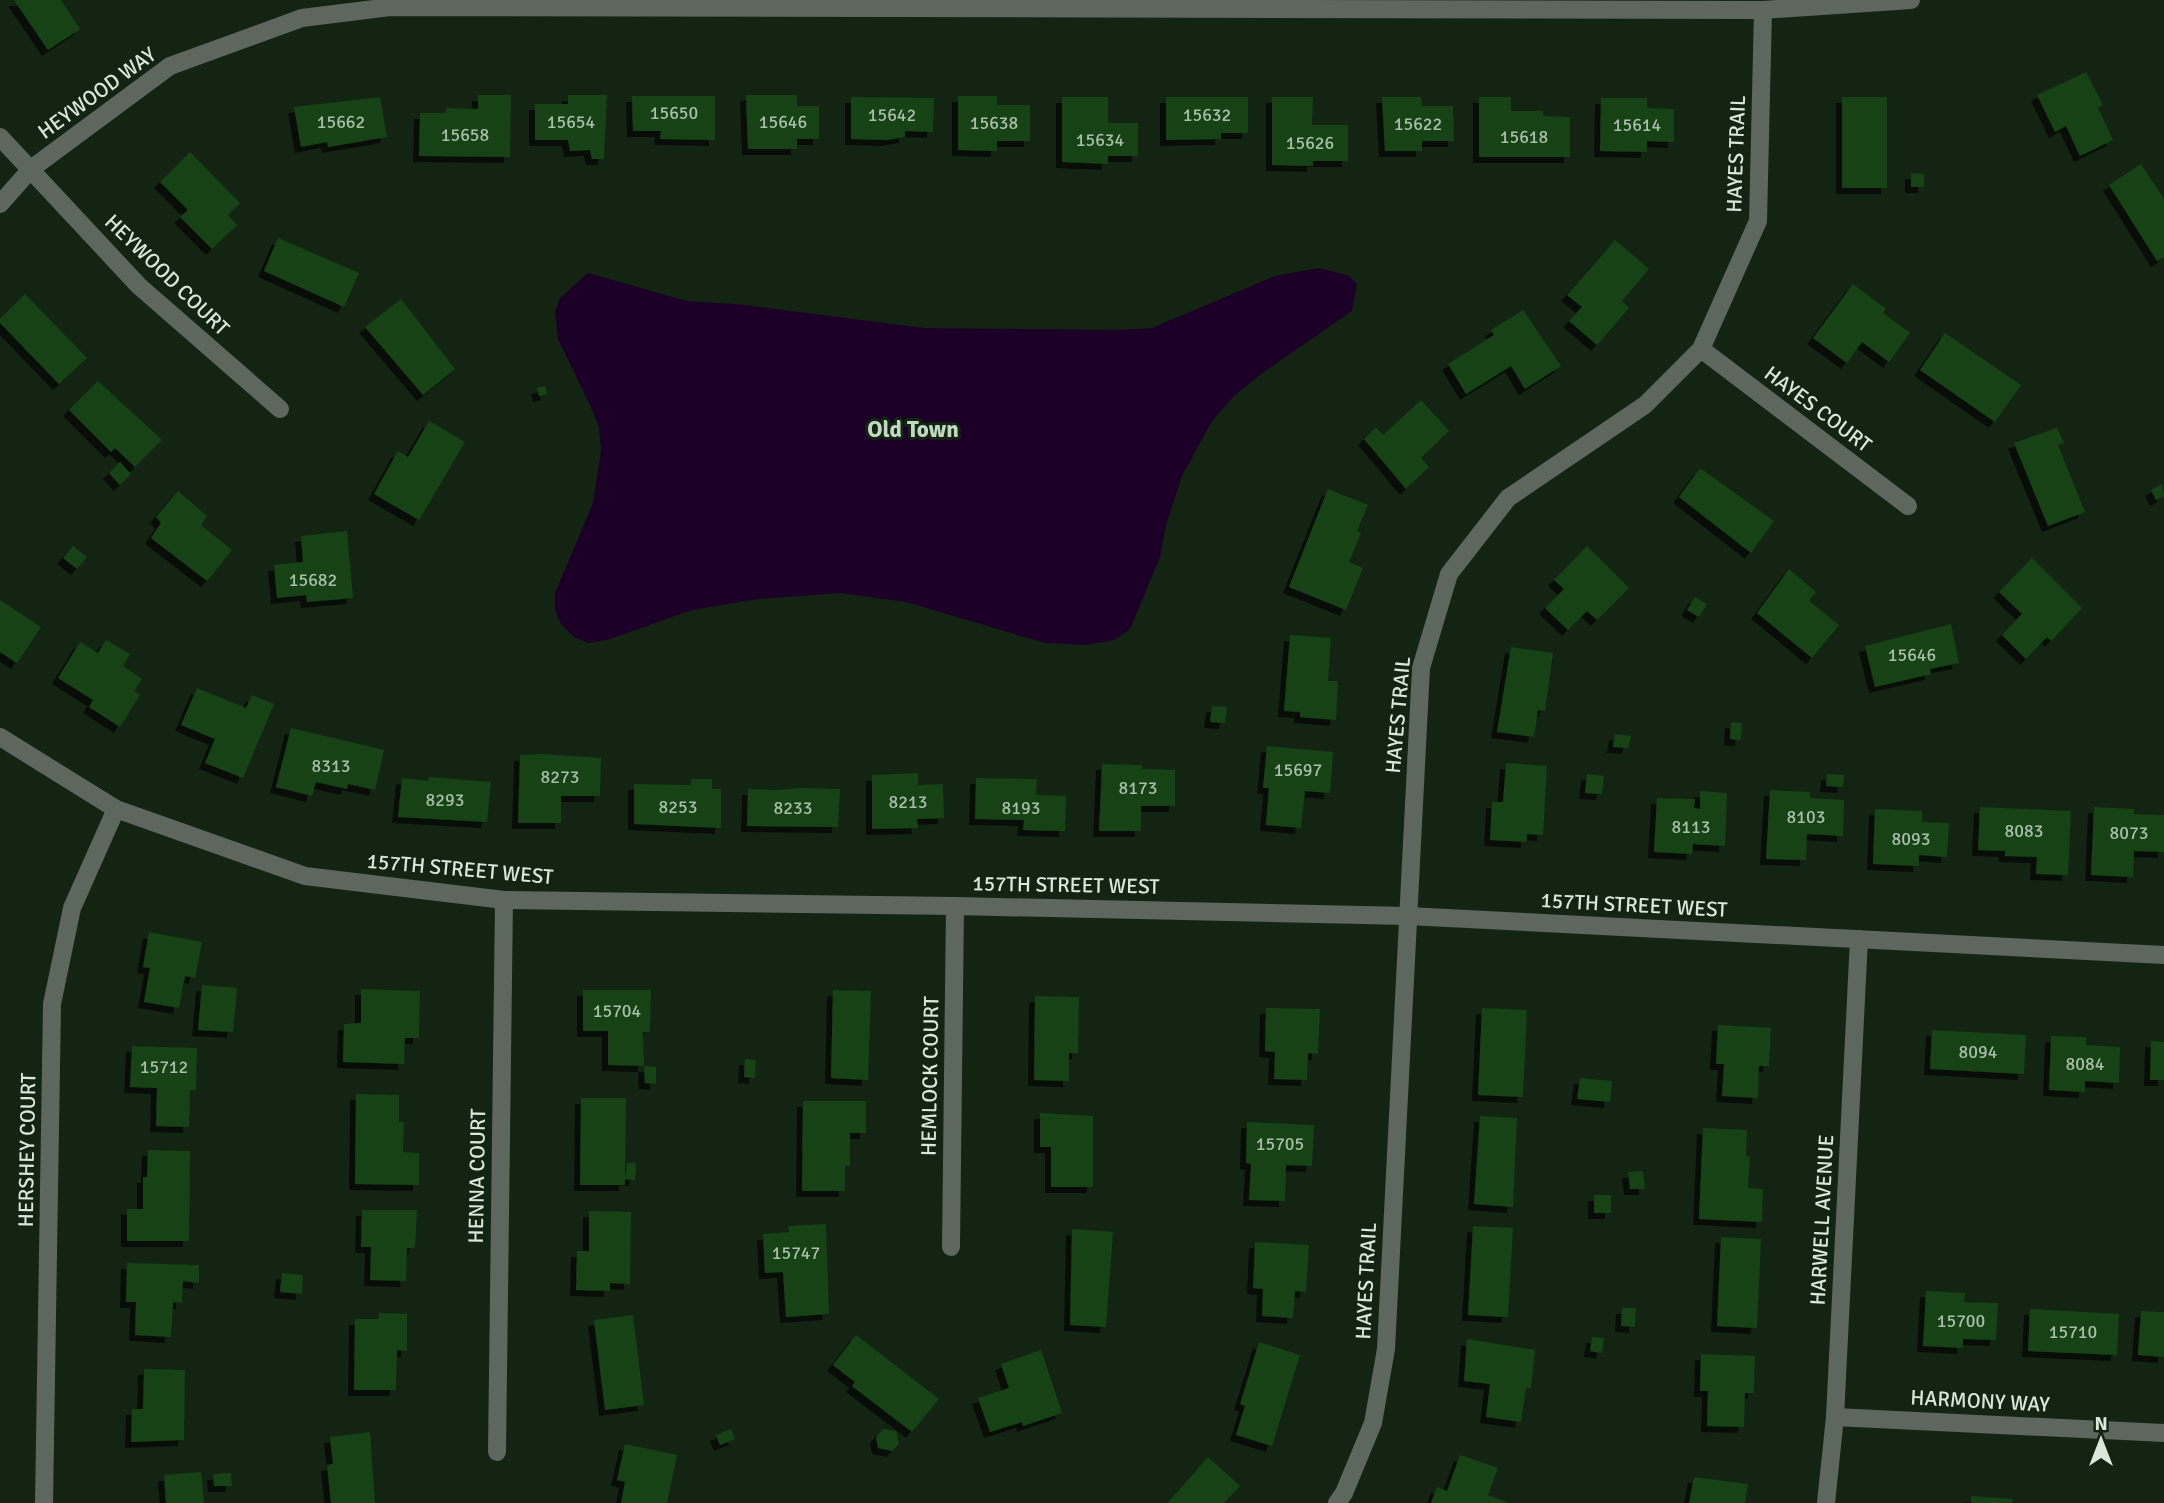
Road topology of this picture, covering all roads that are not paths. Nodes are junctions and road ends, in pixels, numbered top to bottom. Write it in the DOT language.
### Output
graph roads {
  1 [pos="1911,0"];
  2 [pos="721,4"];
  3 [pos="1763,10"];
  4 [pos="0,137"];
  5 [pos="31,169"];
  6 [pos="0,204"];
  7 [pos="1701,349"];
  8 [pos="280,409"];
  9 [pos="1909,506"];
  10 [pos="0,737"];
  11 [pos="116,809"];
  12 [pos="504,900"];
  13 [pos="955,906"];
  14 [pos="1408,916"];
  15 [pos="1859,939"];
  16 [pos="2164,955"];
  17 [pos="951,1247"];
  18 [pos="1835,1417"];
  19 [pos="2164,1433"];
  20 [pos="497,1452"];
  21 [pos="44,1503"];
  22 [pos="1337,1503"];
  23 [pos="1826,1503"];
  1 -- 3 [label="street, HEYWOOD WAY"];
  2 -- 3 [label="street, HEYWOOD WAY"];
  2 -- 5 [label="street, HEYWOOD WAY"];
  3 -- 7 [label="street, HAYES TRAIL"];
  4 -- 5 [label="street, HEYWOOD COURT"];
  5 -- 6 [label="street, HEYWOOD WAY"];
  5 -- 8 [label="street, HEYWOOD COURT"];
  7 -- 9 [label="street, HAYES COURT"];
  7 -- 14 [label="street, HAYES TRAIL"];
  10 -- 11 [label="street, 157TH STREET WEST"];
  11 -- 12 [label="street, 157TH STREET WEST"];
  11 -- 21 [label="street, HERSHEY COURT"];
  12 -- 13 [label="street, 157TH STREET WEST"];
  12 -- 20 [label="street, HENNA COURT"];
  13 -- 14 [label="street, 157TH STREET WEST"];
  13 -- 17 [label="street, HEMLOCK COURT"];
  14 -- 15 [label="street, 157TH STREET WEST"];
  14 -- 22 [label="street, HAYES TRAIL"];
  15 -- 16 [label="street, 157TH STREET WEST"];
  15 -- 18 [label="street, HARWELL AVENUE"];
  18 -- 19 [label="street, HARMONY WAY"];
  18 -- 23 [label="street, HARWELL AVENUE"];
}
